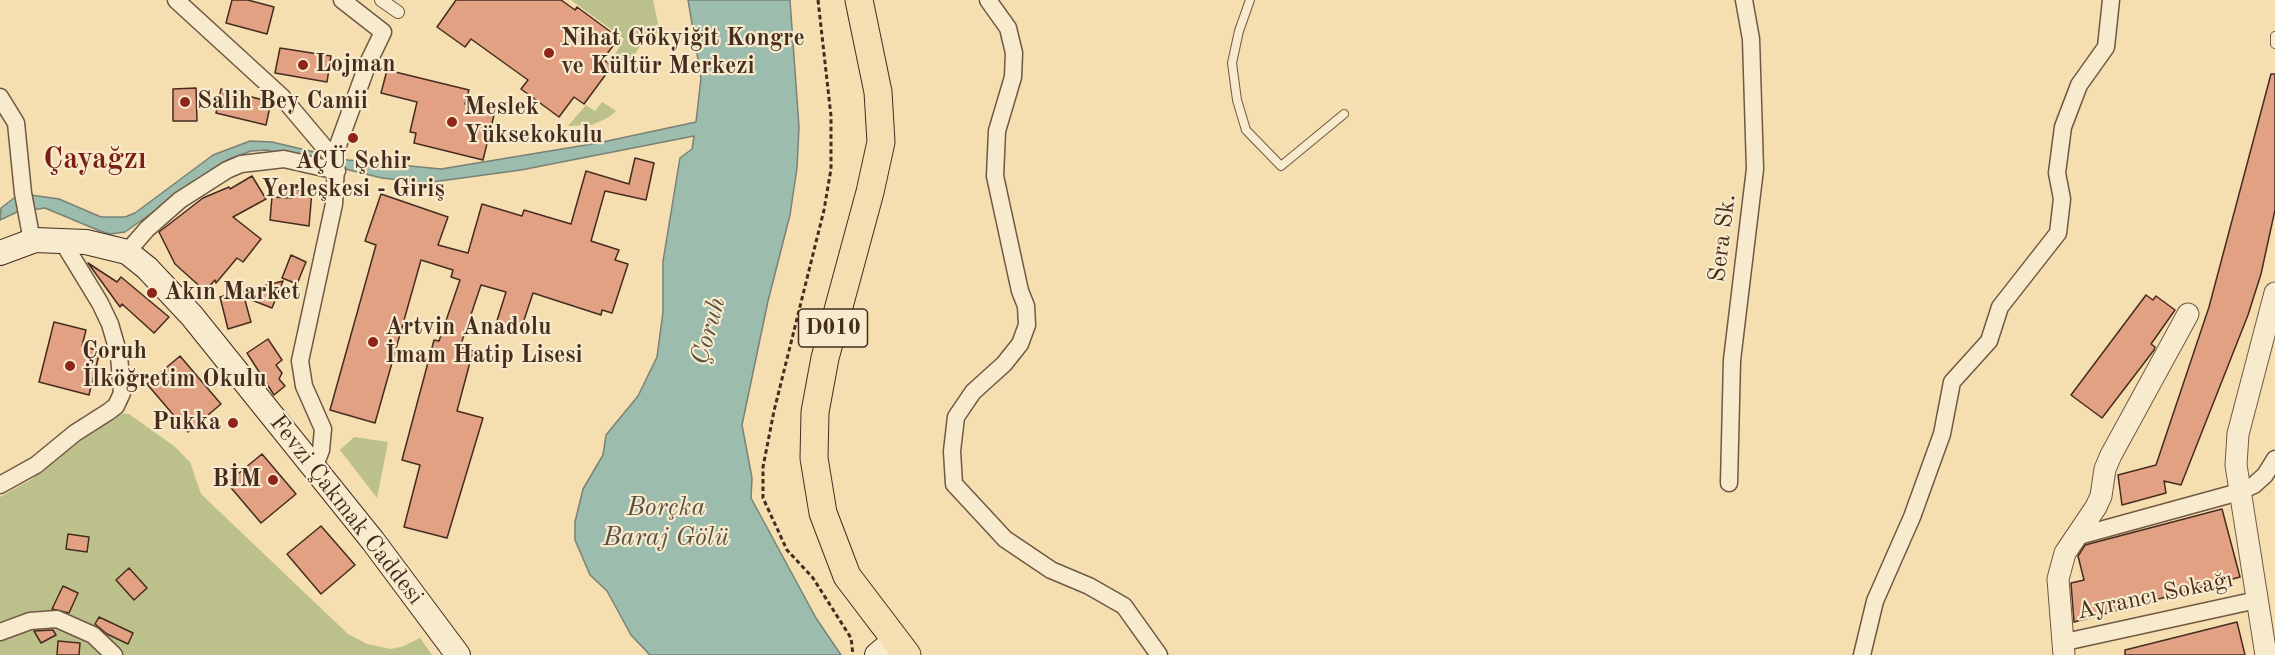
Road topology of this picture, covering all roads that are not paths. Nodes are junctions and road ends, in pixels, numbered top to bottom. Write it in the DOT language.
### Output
graph roads {
  1 [pos="176,0"];
  2 [pos="342,0"];
  3 [pos="381,0"];
  4 [pos="858,0"];
  5 [pos="988,0"];
  6 [pos="1250,0"];
  7 [pos="1744,0"];
  8 [pos="2111,0"];
  9 [pos="398,12"];
  10 [pos="2275,36"];
  11 [pos="2275,44"];
  12 [pos="0,97"];
  13 [pos="1344,114"];
  14 [pos="335,165"];
  15 [pos="61,239"];
  16 [pos="32,241"];
  17 [pos="126,252"];
  18 [pos="0,253"];
  19 [pos="2275,293"];
  20 [pos="2188,314"];
  21 [pos="2275,459"];
  22 [pos="314,468"];
  23 [pos="1729,483"];
  24 [pos="0,485"];
  25 [pos="2240,492"];
  26 [pos="2075,537"];
  27 [pos="2257,600"];
  28 [pos="0,632"];
  29 [pos="2065,649"];
  30 [pos="893,650"];
  31 [pos="114,655"];
  32 [pos="458,655"];
  33 [pos="1159,655"];
  34 [pos="1862,655"];
  35 [pos="2266,655"];
  1 -- 14 [label="street"];
  2 -- 14 [label="street"];
  3 -- 9 [label="street"];
  4 -- 30 [label="main road, D010"];
  5 -- 33 [label="street"];
  6 -- 13 [label="lane"];
  7 -- 23 [label="street, Sera Sk."];
  8 -- 34 [label="street"];
  10 -- 11 [label="lane"];
  12 -- 16 [label="street"];
  14 -- 17 [label="street"];
  14 -- 22 [label="street"];
  15 -- 16 [label="main road, Fevzi Çakmak Caddesi"];
  15 -- 17 [label="main road, Fevzi Çakmak Caddesi"];
  15 -- 24 [label="street"];
  16 -- 18 [label="main road, Fevzi Çakmak Caddesi"];
  17 -- 22 [label="main road, Fevzi Çakmak Caddesi"];
  19 -- 25 [label="street, Ayrancı Sokağı"];
  20 -- 26 [label="street, Ayrancı Sokağı"];
  21 -- 25 [label="street"];
  22 -- 32 [label="main road, Fevzi Çakmak Caddesi"];
  25 -- 26 [label="street"];
  25 -- 27 [label="street, Ayrancı Sokağı"];
  26 -- 29 [label="street, Ayrancı Sokağı"];
  27 -- 29 [label="street, Ayrancı Sokağı"];
  27 -- 35 [label="street, Ayrancı Sokağı"];
  28 -- 31 [label="street"];
}
